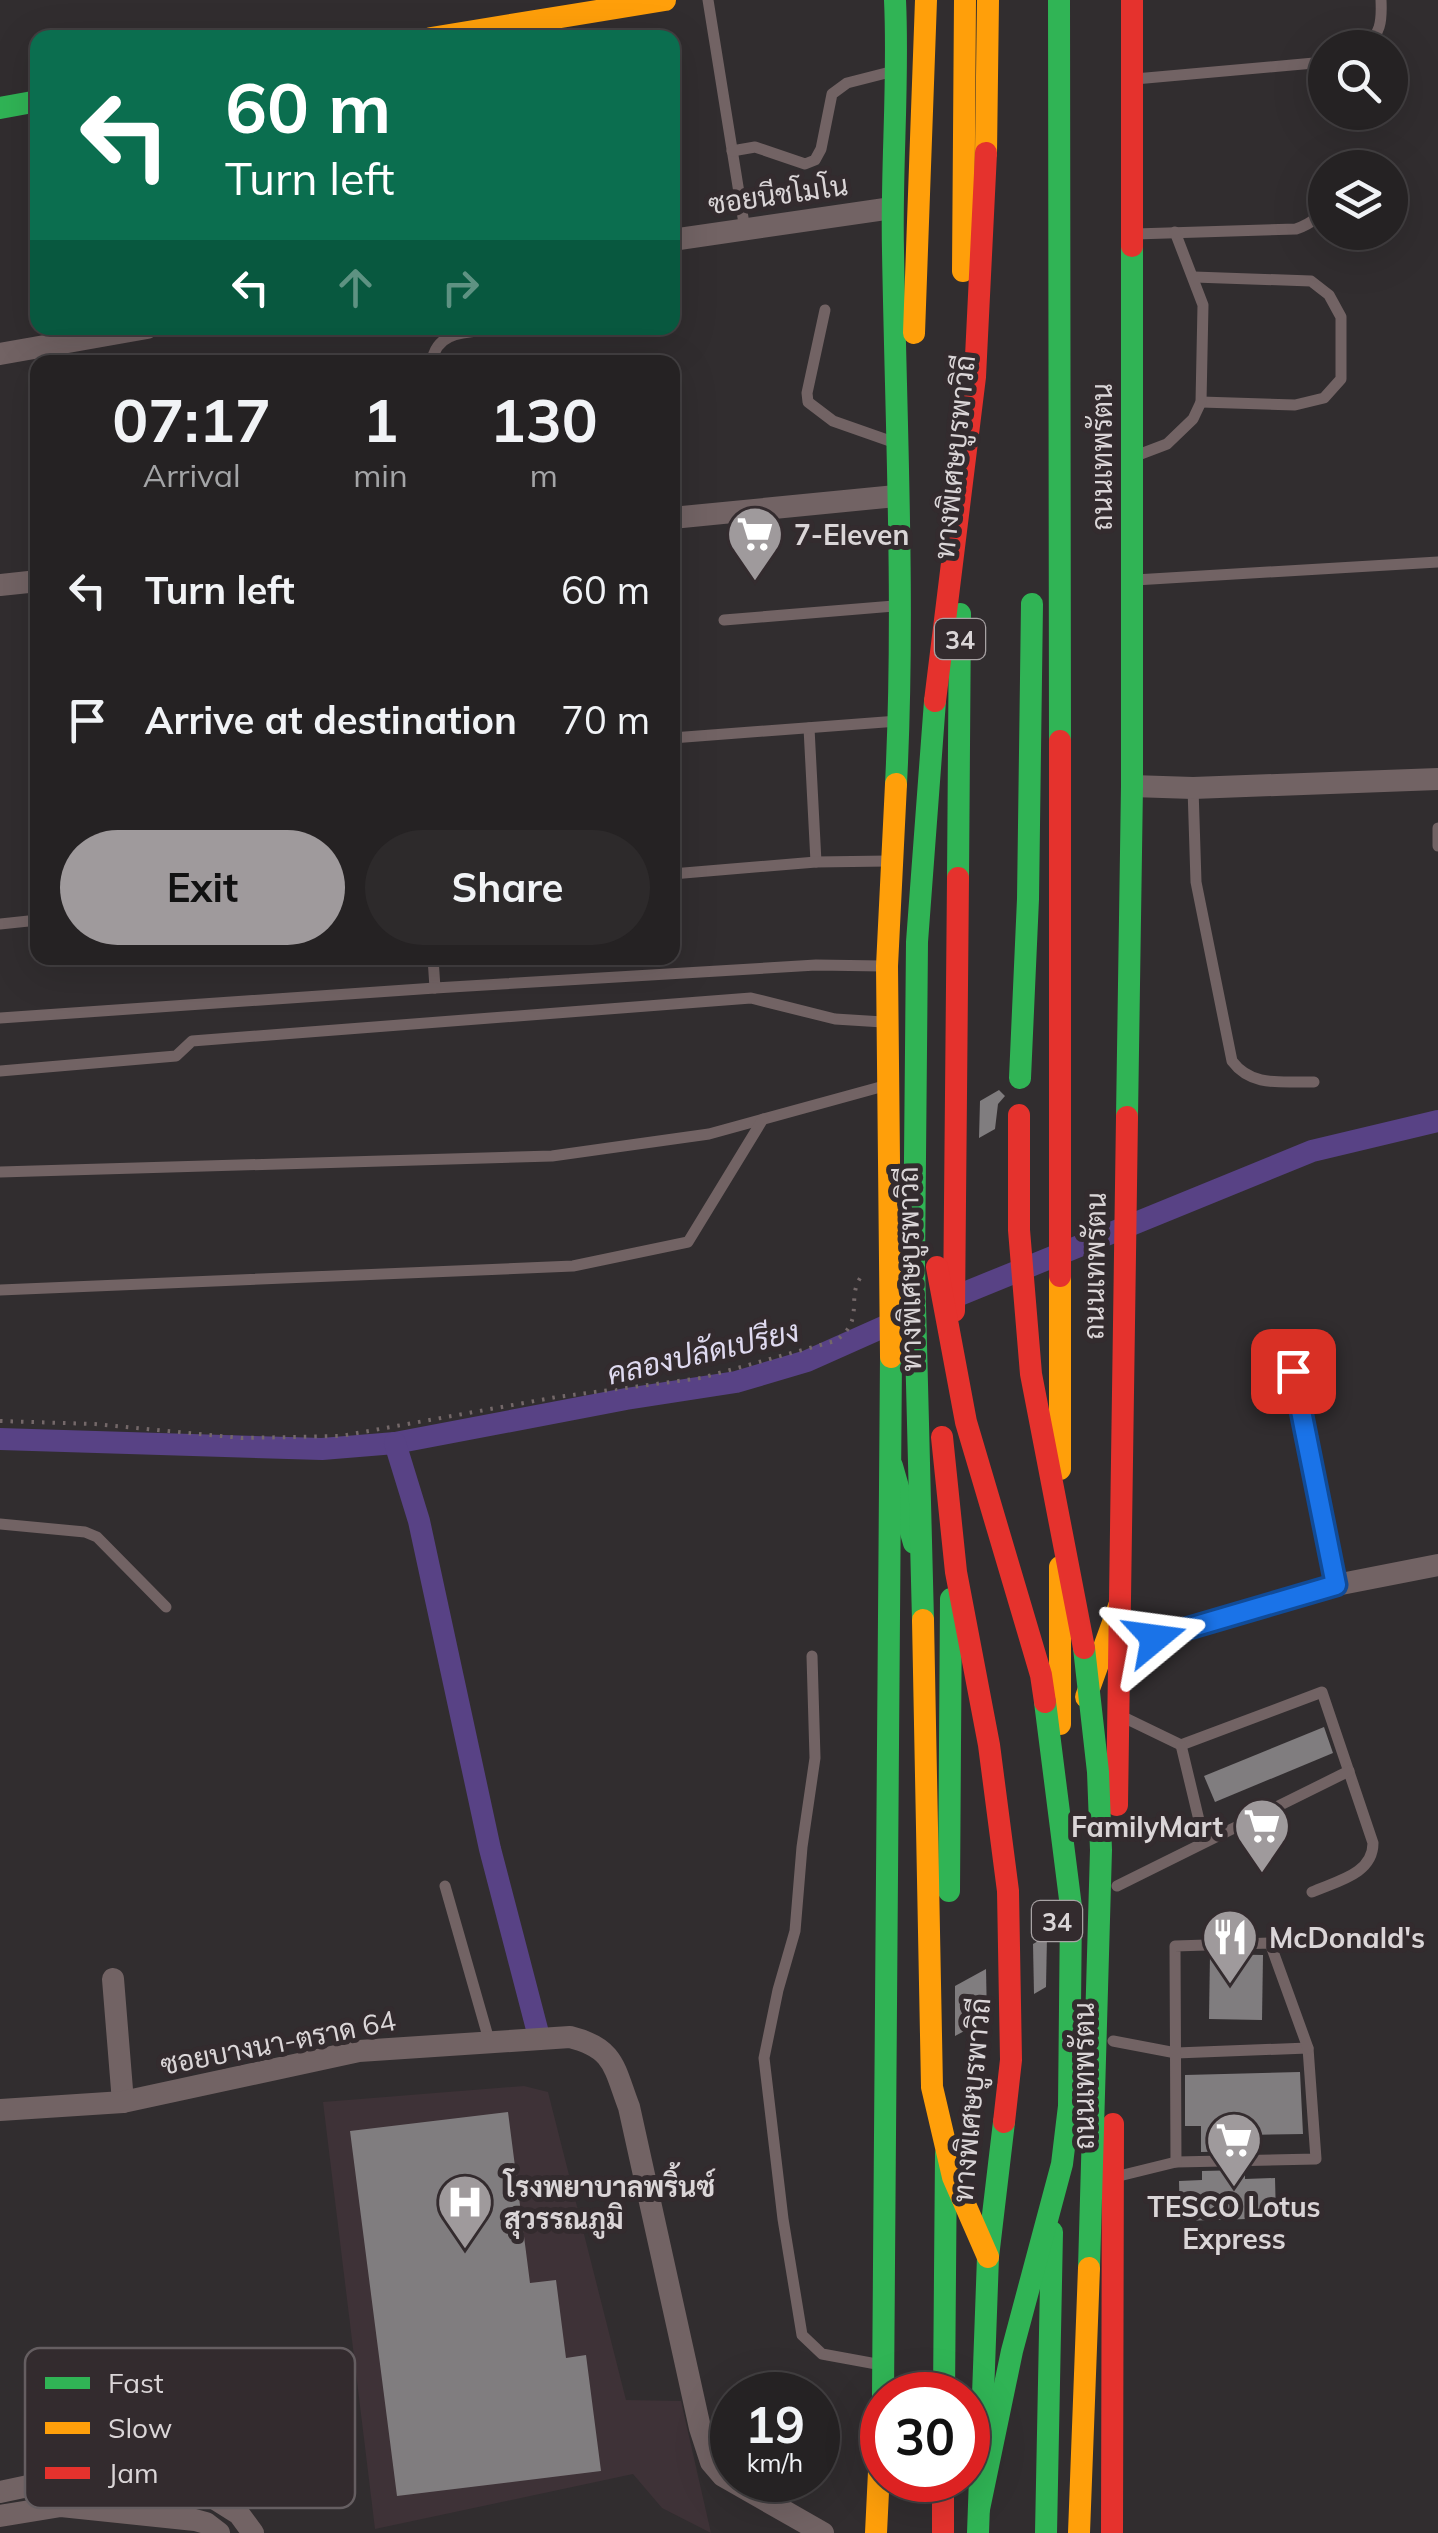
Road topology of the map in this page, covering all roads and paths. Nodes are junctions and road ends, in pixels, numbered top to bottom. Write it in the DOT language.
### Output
graph roads {
  1 [pos="666,0"];
  2 [pos="708,0"];
  3 [pos="895,0"];
  4 [pos="926,0"];
  5 [pos="965,0"];
  6 [pos="988,0"];
  7 [pos="1008,0"];
  8 [pos="1042,0"];
  9 [pos="1059,0"];
  10 [pos="1130,0"];
  11 [pos="1381,0"];
  12 [pos="481,30"];
  13 [pos="1378,30"];
  14 [pos="1308,64"];
  15 [pos="898,70"];
  16 [pos="1132,80"];
  17 [pos="30,102"];
  18 [pos="0,108"];
  19 [pos="732,151"];
  20 [pos="892,208"];
  21 [pos="1308,225"];
  22 [pos="744,230"];
  23 [pos="1175,232"];
  24 [pos="1131,234"];
  25 [pos="680,239"];
  26 [pos="1194,277"];
  27 [pos="825,310"];
  28 [pos="1036,320"];
  29 [pos="107,335"];
  30 [pos="456,335"];
  31 [pos="0,354"];
  32 [pos="434,355"];
  33 [pos="1201,402"];
  34 [pos="896,445"];
  35 [pos="1130,458"];
  36 [pos="896,496"];
  37 [pos="680,517"];
  38 [pos="1438,562"];
  39 [pos="1032,574"];
  40 [pos="1130,580"];
  41 [pos="30,582"];
  42 [pos="0,585"];
  43 [pos="900,605"];
  44 [pos="724,620"];
  45 [pos="898,721"];
  46 [pos="809,728"];
  47 [pos="680,737"];
  48 [pos="1438,778"];
  49 [pos="1132,786"];
  50 [pos="1194,788"];
  51 [pos="1438,828"];
  52 [pos="1438,846"];
  53 [pos="892,860"];
  54 [pos="816,862"];
  55 [pos="680,873"];
  56 [pos="30,921"];
  57 [pos="0,924"];
  58 [pos="433,965"];
  59 [pos="887,966"];
  60 [pos="435,988"];
  61 [pos="0,1018"];
  62 [pos="888,1022"];
  63 [pos="0,1071"];
  64 [pos="1020,1078"];
  65 [pos="1314,1082"];
  66 [pos="888,1085"];
  67 [pos="1020,1116"];
  68 [pos="763,1119"];
  69 [pos="0,1172"];
  70 [pos="866,1270"];
  71 [pos="946,1272"];
  72 [pos="0,1290"];
  73 [pos="1293,1371"];
  74 [pos="0,1421"];
  75 [pos="892,1466"];
  76 [pos="0,1524"];
  77 [pos="1438,1566"];
  78 [pos="1336,1585"];
  79 [pos="1119,1606"];
  80 [pos="166,1607"];
  81 [pos="1118,1648"];
  82 [pos="812,1656"];
  83 [pos="950,1677"];
  84 [pos="1117,1714"];
  85 [pos="1181,1745"];
  86 [pos="1060,1768"];
  87 [pos="1350,1772"];
  88 [pos="1204,1840"];
  89 [pos="445,1886"];
  90 [pos="1117,1886"];
  91 [pos="1312,1892"];
  92 [pos="113,1979"];
  93 [pos="490,2040"];
  94 [pos="1112,2040"];
  95 [pos="1308,2048"];
  96 [pos="1176,2053"];
  97 [pos="123,2102"];
  98 [pos="0,2110"];
  99 [pos="1176,2162"];
  100 [pos="1113,2178"];
  101 [pos="988,2256"];
  102 [pos="885,2365"];
  103 [pos="885,2372"];
  104 [pos="944,2372"];
  105 [pos="25,2487"];
  106 [pos="0,2492"];
  107 [pos="878,2502"];
  108 [pos="943,2502"];
  109 [pos="49,2508"];
  110 [pos="80,2508"];
  111 [pos="229,2508"];
  112 [pos="979,2509"];
  113 [pos="0,2516"];
  114 [pos="219,2533"];
  115 [pos="253,2533"];
  116 [pos="823,2533"];
  117 [pos="876,2533"];
  118 [pos="942,2533"];
  119 [pos="976,2533"];
  120 [pos="1046,2533"];
  121 [pos="1079,2533"];
  122 [pos="1112,2533"];
  1 -- 12 [label="main road"];
  2 -- 19 [label="lane"];
  3 -- 15 [label="main road, 34"];
  4 -- 34 [label="main road"];
  5 -- 71 [label="main road, 34"];
  6 -- 101 [label="main road, bridge"];
  7 -- 71 [label="main road, ทางพิเศษบูรพาวิถี"];
  8 -- 28 [label="main road"];
  9 -- 86 [label="main road, ถนนเทพรัตน / 34"];
  10 -- 16 [label="main road, ถนนเทพรัตน / 34"];
  11 -- 13 [label="lane"];
  14 -- 16 [label="lane"];
  15 -- 19 [label="lane"];
  15 -- 20 [label="main road, 34"];
  16 -- 24 [label="main road, ถนนเทพรัตน / 34"];
  17 -- 18 [label="main road"];
  19 -- 22 [label="lane"];
  20 -- 22 [label="street, ซอยนีชโมโน"];
  20 -- 34 [label="main road, 34"];
  21 -- 23 [label="lane"];
  22 -- 25 [label="street, ซอยนีชโมโน"];
  23 -- 24 [label="lane"];
  23 -- 26 [label="lane"];
  24 -- 35 [label="main road, ถนนเทพรัตน / 34"];
  26 -- 33 [label="lane"];
  26 -- 33 [label="lane"];
  27 -- 34 [label="lane"];
  29 -- 31 [label="street"];
  30 -- 32 [label="lane"];
  33 -- 35 [label="lane"];
  34 -- 36 [label="main road, 34"];
  35 -- 40 [label="main road, ถนนเทพรัตน / 34"];
  36 -- 37 [label="street"];
  36 -- 43 [label="main road, 34"];
  38 -- 40 [label="lane"];
  39 -- 64 [label="main road"];
  40 -- 49 [label="main road, ถนนเทพรัตน / 34"];
  41 -- 42 [label="street"];
  43 -- 44 [label="lane"];
  43 -- 45 [label="main road, 34"];
  45 -- 46 [label="lane"];
  45 -- 53 [label="main road, 34"];
  46 -- 47 [label="lane"];
  46 -- 54 [label="lane"];
  48 -- 50 [label="street"];
  49 -- 50 [label="street"];
  49 -- 79 [label="main road, ถนนเทพรัตน / 34"];
  50 -- 65 [label="lane"];
  51 -- 52 [label="lane"];
  53 -- 54 [label="lane"];
  53 -- 59 [label="main road, 34"];
  54 -- 55 [label="lane"];
  56 -- 57 [label="lane"];
  58 -- 60 [label="lane"];
  59 -- 60 [label="lane"];
  59 -- 62 [label="main road, 34"];
  60 -- 61 [label="lane"];
  62 -- 63 [label="lane"];
  62 -- 66 [label="main road, 34"];
  66 -- 68 [label="lane"];
  66 -- 75 [label="main road, 34"];
  67 -- 121 [label="main road, bridge"];
  68 -- 69 [label="lane"];
  68 -- 72 [label="lane"];
  70 -- 74 [label="path"];
  71 -- 83 [label="main road, 34, bridge"];
  71 -- 101 [label="main road, ทางพิเศษบูรพาวิถี, bridge"];
  71 -- 112 [label="main road, bridge"];
  73 -- 78 [label="lane"];
  75 -- 83 [label="main road"];
  75 -- 102 [label="main road, 34"];
  76 -- 80 [label="lane"];
  77 -- 78 [label="street"];
  78 -- 81 [label="street"];
  79 -- 81 [label="main road, ถนนเทพรัตน / 34"];
  79 -- 86 [label="main road"];
  81 -- 84 [label="main road, ถนนเทพรัตน / 34"];
  82 -- 102 [label="lane"];
  83 -- 104 [label="main road, 34"];
  84 -- 85 [label="lane"];
  84 -- 90 [label="main road, ถนนเทพรัตน / 34"];
  85 -- 87 [label="lane"];
  85 -- 88 [label="lane"];
  86 -- 120 [label="main road, ถนนเทพรัตน / 34"];
  87 -- 88 [label="lane"];
  87 -- 91 [label="lane"];
  88 -- 90 [label="lane"];
  89 -- 93 [label="lane"];
  90 -- 94 [label="main road, ถนนเทพรัตน / 34"];
  92 -- 97 [label="street"];
  93 -- 97 [label="street, ซอยบางนา-ตราด 64"];
  93 -- 116 [label="street, ซอยบางนา-ตราด 64"];
  94 -- 96 [label="lane"];
  94 -- 100 [label="main road, ถนนเทพรัตน / 34"];
  95 -- 96 [label="lane"];
  95 -- 96 [label="lane"];
  95 -- 99 [label="lane"];
  96 -- 99 [label="lane"];
  97 -- 98 [label="street, ซอยบางนา-ตราด 64"];
  99 -- 100 [label="lane"];
  100 -- 122 [label="main road, ถนนเทพรัตน / 34"];
  101 -- 112 [label="main road, ทางพิเศษบูรพาวิถี, bridge"];
  102 -- 103 [label="main road, 34"];
  105 -- 106 [label="street"];
  107 -- 117 [label="main road"];
  108 -- 118 [label="main road"];
  109 -- 113 [label="street"];
  110 -- 114 [label="street"];
  111 -- 115 [label="street"];
  112 -- 119 [label="main road, ทางพิเศษบูรพาวิถี"];
}
